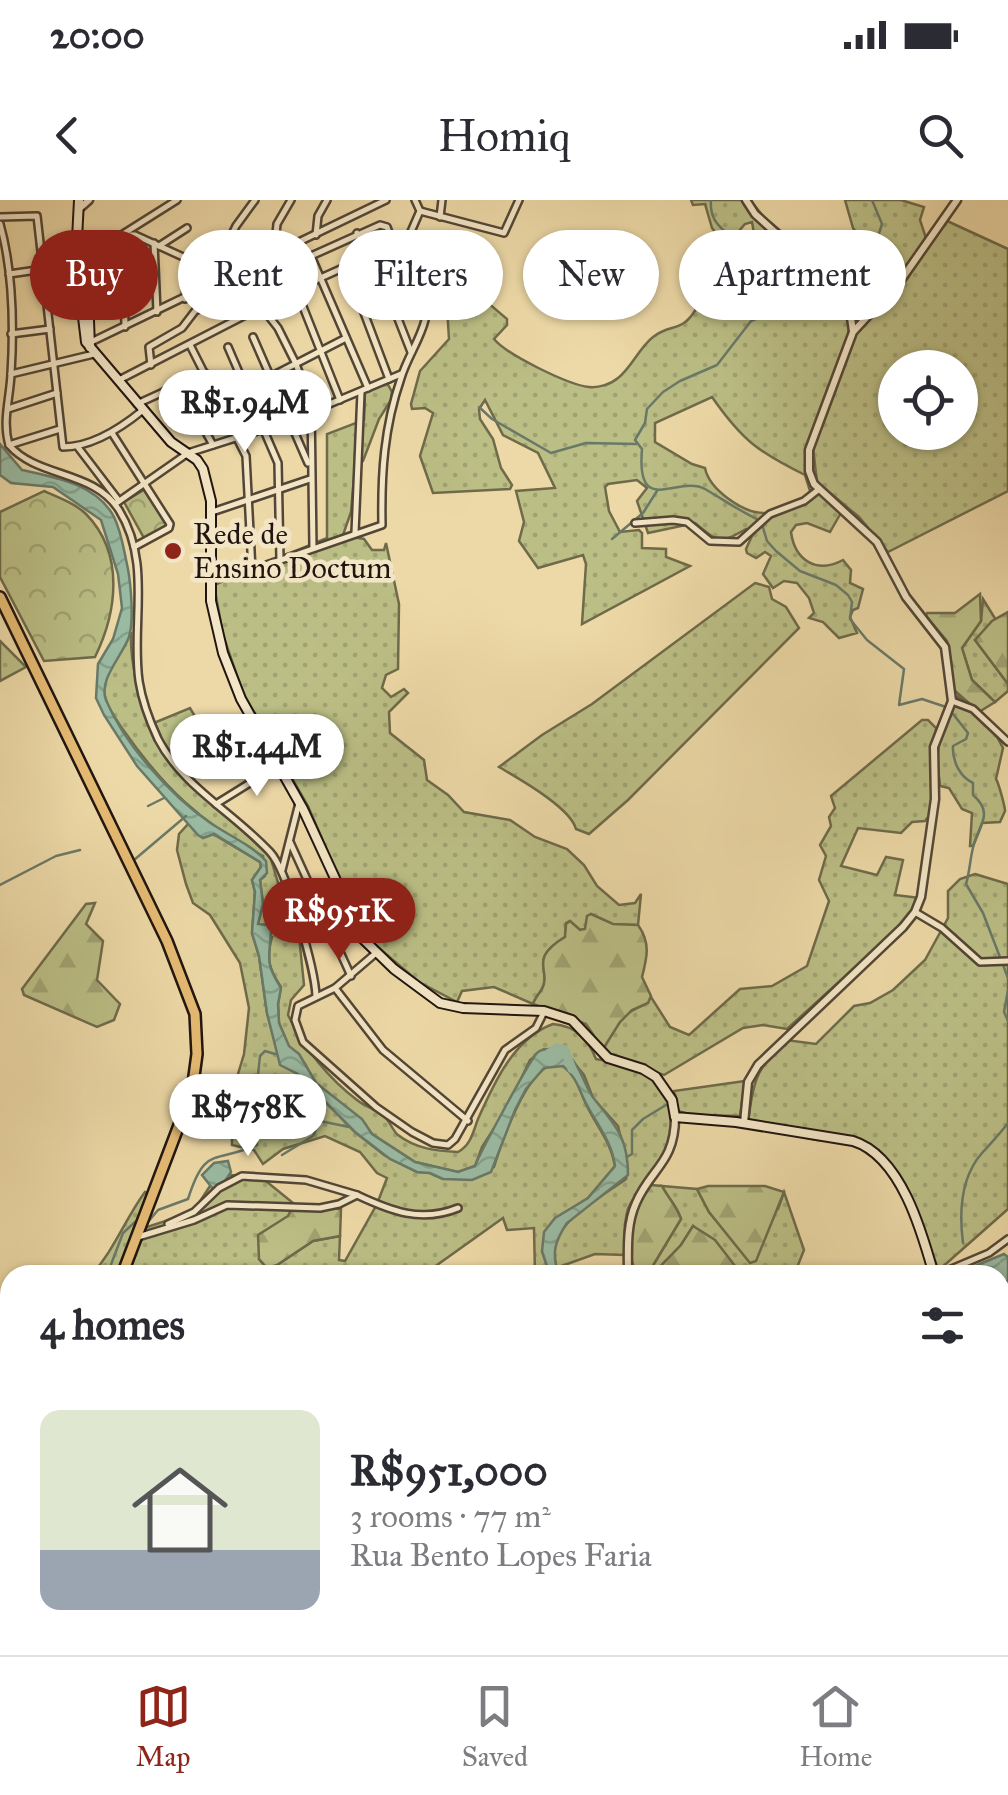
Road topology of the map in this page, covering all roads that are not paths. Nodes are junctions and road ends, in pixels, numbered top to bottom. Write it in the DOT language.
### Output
graph roads {
  1 [pos="177,200"];
  2 [pos="255,200"];
  3 [pos="291,200"];
  4 [pos="328,200"];
  5 [pos="386,200"];
  6 [pos="414,200"];
  7 [pos="442,200"];
  8 [pos="519,200"];
  9 [pos="746,200"];
  10 [pos="956,200"];
  11 [pos="80,202"];
  12 [pos="420,211"];
  13 [pos="440,217"];
  14 [pos="0,220"];
  15 [pos="187,228"];
  16 [pos="39,230"];
  17 [pos="79,230"];
  18 [pos="129,230"];
  19 [pos="234,230"];
  20 [pos="275,230"];
  21 [pos="316,230"];
  22 [pos="410,230"];
  23 [pos="773,230"];
  24 [pos="318,233"];
  25 [pos="158,243"];
  26 [pos="338,243"];
  27 [pos="338,269"];
  28 [pos="906,271"];
  29 [pos="30,272"];
  30 [pos="9,274"];
  31 [pos="320,277"];
  32 [pos="49,320"];
  33 [pos="85,320"];
  34 [pos="125,320"];
  35 [pos="140,320"];
  36 [pos="188,320"];
  37 [pos="237,320"];
  38 [pos="271,320"];
  39 [pos="309,320"];
  40 [pos="367,320"];
  41 [pos="398,320"];
  42 [pos="426,320"];
  43 [pos="852,320"];
  44 [pos="863,320"];
  45 [pos="125,327"];
  46 [pos="50,328"];
  47 [pos="853,332"];
  48 [pos="11,334"];
  49 [pos="254,338"];
  50 [pos="346,338"];
  51 [pos="190,344"];
  52 [pos="228,346"];
  53 [pos="90,347"];
  54 [pos="322,351"];
  55 [pos="412,352"];
  56 [pos="296,364"];
  57 [pos="54,365"];
  58 [pos="150,365"];
  59 [pos="205,373"];
  60 [pos="11,374"];
  61 [pos="402,374"];
  62 [pos="270,377"];
  63 [pos="390,379"];
  64 [pos="117,381"];
  65 [pos="246,386"];
  66 [pos="364,390"];
  67 [pos="165,391"];
  68 [pos="58,393"];
  69 [pos="218,398"];
  70 [pos="340,400"];
  71 [pos="140,407"];
  72 [pos="7,410"];
  73 [pos="311,412"];
  74 [pos="289,421"];
  75 [pos="60,428"];
  76 [pos="265,430"];
  77 [pos="112,432"];
  78 [pos="239,438"];
  79 [pos="9,445"];
  80 [pos="213,445"];
  81 [pos="77,446"];
  82 [pos="188,453"];
  83 [pos="310,470"];
  84 [pos="310,479"];
  85 [pos="146,483"];
  86 [pos="280,488"];
  87 [pos="818,490"];
  88 [pos="249,499"];
  89 [pos="117,503"];
  90 [pos="212,512"];
  91 [pos="635,523"];
  92 [pos="354,534"];
  93 [pos="134,547"];
  94 [pos="313,548"];
  95 [pos="280,560"];
  96 [pos="0,596"];
  97 [pos="952,701"];
  98 [pos="1008,742"];
  99 [pos="278,765"];
  100 [pos="300,802"];
  101 [pos="216,804"];
  102 [pos="290,842"];
  103 [pos="281,873"];
  104 [pos="915,912"];
  105 [pos="376,953"];
  106 [pos="1005,962"];
  107 [pos="351,976"];
  108 [pos="335,988"];
  109 [pos="316,996"];
  110 [pos="544,1011"];
  111 [pos="675,1117"];
  112 [pos="468,1120"];
  113 [pos="744,1123"];
  114 [pos="357,1195"];
  115 [pos="458,1208"];
  116 [pos="155,1231"];
  117 [pos="135,1238"];
  118 [pos="1008,1239"];
  119 [pos="126,1265"];
  120 [pos="628,1265"];
  121 [pos="931,1265"];
  122 [pos="960,1265"];
  1 -- 18 [label="street"];
  2 -- 19 [label="street"];
  3 -- 20 [label="street"];
  4 -- 21 [label="street"];
  5 -- 24 [label="street"];
  6 -- 12 [label="street"];
  7 -- 13 [label="street"];
  8 -- 13 [label="street"];
  9 -- 23 [label="street"];
  10 -- 28 [label="street"];
  11 -- 17 [label="main road"];
  12 -- 13 [label="street"];
  12 -- 22 [label="street"];
  14 -- 16 [label="street"];
  14 -- 30 [label="street"];
  15 -- 25 [label="street"];
  26 -- 31 [label="street"];
  27 -- 31 [label="street"];
  29 -- 30 [label="street"];
  30 -- 48 [label="street"];
  31 -- 50 [label="street"];
  32 -- 46 [label="street"];
  33 -- 53 [label="main road"];
  34 -- 45 [label="street"];
  35 -- 45 [label="street"];
  36 -- 58 [label="street"];
  37 -- 51 [label="street"];
  38 -- 56 [label="street"];
  39 -- 54 [label="street"];
  40 -- 63 [label="street"];
  41 -- 55 [label="street"];
  42 -- 55 [label="street"];
  43 -- 47 [label="street"];
  44 -- 47 [label="street"];
  45 -- 53 [label="street"];
  46 -- 48 [label="street"];
  46 -- 57 [label="street"];
  47 -- 87 [label="street"];
  48 -- 60 [label="street"];
  49 -- 62 [label="street"];
  50 -- 54 [label="street"];
  50 -- 66 [label="street"];
  51 -- 58 [label="street"];
  51 -- 59 [label="street"];
  52 -- 65 [label="street"];
  53 -- 57 [label="street"];
  53 -- 64 [label="main road"];
  54 -- 56 [label="street"];
  54 -- 70 [label="street"];
  55 -- 61 [label="street"];
  56 -- 62 [label="street"];
  56 -- 73 [label="street"];
  57 -- 60 [label="street"];
  57 -- 68 [label="street"];
  58 -- 64 [label="street"];
  59 -- 67 [label="street"];
  59 -- 69 [label="street"];
  60 -- 72 [label="street"];
  61 -- 63 [label="street"];
  61 -- 92 [label="street"];
  62 -- 65 [label="street"];
  62 -- 74 [label="street"];
  63 -- 66 [label="street"];
  64 -- 71 [label="main road"];
  65 -- 69 [label="street"];
  65 -- 76 [label="street"];
  66 -- 70 [label="street"];
  66 -- 92 [label="street"];
  67 -- 71 [label="street"];
  67 -- 80 [label="street"];
  68 -- 72 [label="street"];
  68 -- 75 [label="street"];
  69 -- 78 [label="street"];
  70 -- 73 [label="street"];
  71 -- 77 [label="street"];
  71 -- 82 [label="main road"];
  72 -- 79 [label="street"];
  73 -- 74 [label="street"];
  73 -- 83 [label="street"];
  74 -- 76 [label="street"];
  74 -- 83 [label="street"];
  75 -- 79 [label="street"];
  75 -- 81 [label="street"];
  76 -- 78 [label="street"];
  76 -- 86 [label="street"];
  77 -- 81 [label="street"];
  77 -- 85 [label="street"];
  78 -- 80 [label="street"];
  78 -- 88 [label="street"];
  79 -- 89 [label="street"];
  80 -- 82 [label="street"];
  81 -- 89 [label="street"];
  82 -- 85 [label="street"];
  82 -- 90 [label="main road"];
  83 -- 84 [label="street"];
  84 -- 86 [label="street"];
  84 -- 94 [label="street"];
  85 -- 89 [label="street"];
  85 -- 93 [label="street"];
  86 -- 88 [label="street"];
  86 -- 95 [label="street"];
  87 -- 91 [label="street"];
  87 -- 97 [label="street"];
  88 -- 90 [label="street"];
  88 -- 95 [label="street"];
  89 -- 93 [label="street"];
  90 -- 99 [label="main road"];
  92 -- 94 [label="street"];
  93 -- 101 [label="street"];
  94 -- 95 [label="street"];
  96 -- 117 [label="main road"];
  97 -- 98 [label="street"];
  97 -- 104 [label="street"];
  99 -- 100 [label="main road"];
  99 -- 101 [label="street"];
  100 -- 102 [label="street"];
  100 -- 105 [label="main road"];
  101 -- 103 [label="street"];
  102 -- 103 [label="street"];
  102 -- 107 [label="street"];
  103 -- 109 [label="street"];
  104 -- 106 [label="street"];
  104 -- 113 [label="street"];
  105 -- 107 [label="street"];
  105 -- 110 [label="main road"];
  107 -- 108 [label="street"];
  108 -- 109 [label="street"];
  108 -- 112 [label="street"];
  109 -- 112 [label="street"];
  110 -- 111 [label="main road"];
  110 -- 112 [label="street"];
  111 -- 113 [label="main road"];
  111 -- 120 [label="street"];
  113 -- 121 [label="main road"];
  114 -- 115 [label="street"];
  114 -- 116 [label="street"];
  114 -- 116 [label="street"];
  116 -- 117 [label="street"];
  117 -- 119 [label="main road"];
  118 -- 122 [label="street"];
}
